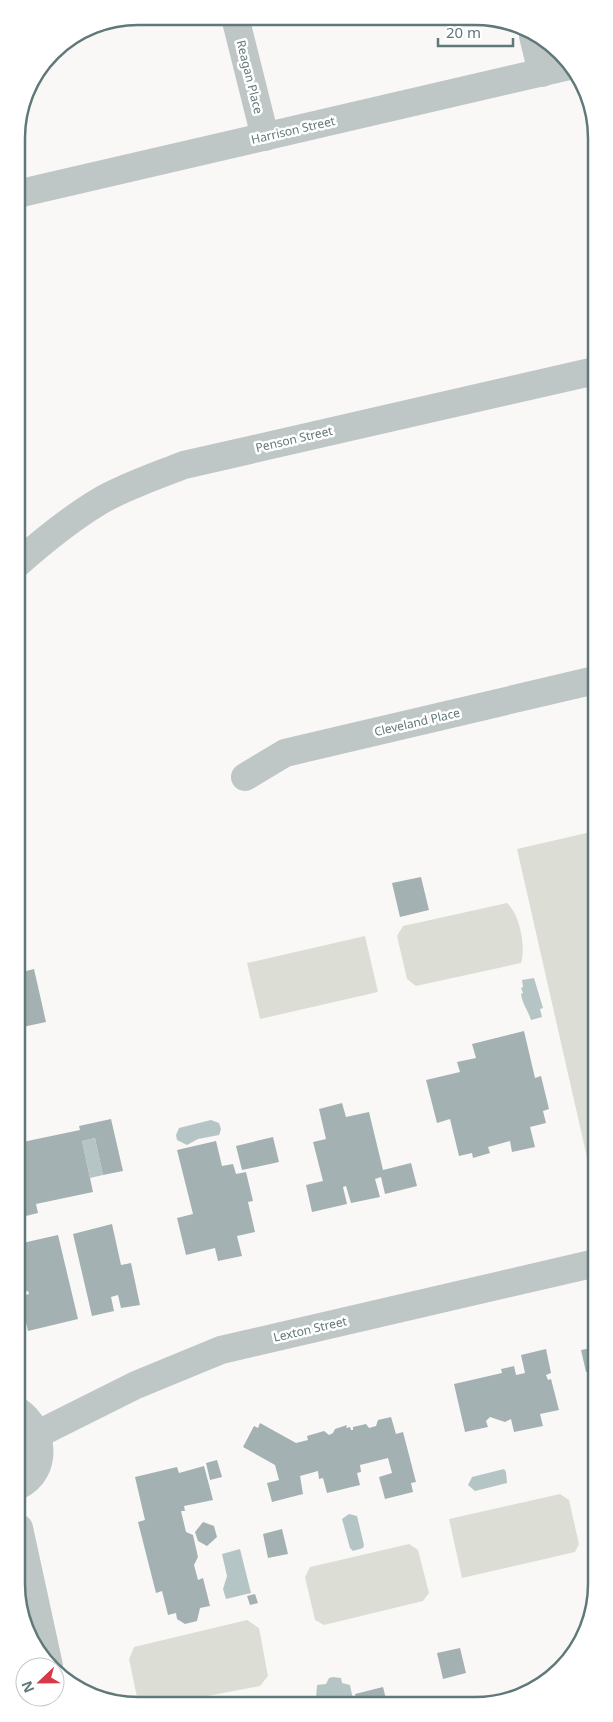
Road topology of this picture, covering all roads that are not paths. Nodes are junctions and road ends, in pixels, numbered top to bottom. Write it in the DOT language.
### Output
graph roads {
  1 [pos="237,25"];
  2 [pos="534,42"];
  3 [pos="564,67"];
  4 [pos="542,73"];
  5 [pos="265,137"];
  6 [pos="25,192"];
  7 [pos="588,373"];
  8 [pos="25,557"];
  9 [pos="588,682"];
  10 [pos="245,777"];
  11 [pos="588,1265"];
  12 [pos="25,1416"];
  13 [pos="38,1434"];
  14 [pos="25,1480"];
  15 [pos="25,1559"];
  16 [pos="45,1649"];
  1 -- 5 [label="street, Reagan Place"];
  2 -- 4 [label="street"];
  3 -- 4 [label="street, Harrison Street"];
  4 -- 5 [label="street, Harrison Street"];
  5 -- 6 [label="street, Harrison Street"];
  7 -- 8 [label="street, Penson Street"];
  9 -- 10 [label="street, Cleveland Place"];
  11 -- 13 [label="street, Lexton Street"];
  12 -- 13 [label="street"];
  13 -- 14 [label="street"];
  15 -- 16 [label="street"];
}
